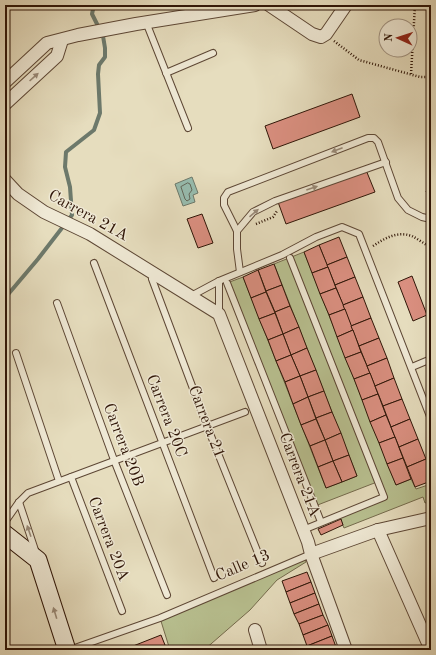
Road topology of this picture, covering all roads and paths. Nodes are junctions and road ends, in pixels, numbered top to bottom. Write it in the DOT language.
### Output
graph roads {
  1 [pos="255,5"];
  2 [pos="269,5"];
  3 [pos="346,5"];
  4 [pos="415,5"];
  5 [pos="141,23"];
  6 [pos="326,34"];
  7 [pos="62,40"];
  8 [pos="213,53"];
  9 [pos="166,73"];
  10 [pos="412,74"];
  11 [pos="431,77"];
  12 [pos="5,82"];
  13 [pos="5,104"];
  14 [pos="188,128"];
  15 [pos="386,162"];
  16 [pos="5,180"];
  17 [pos="431,219"];
  18 [pos="237,231"];
  19 [pos="431,247"];
  20 [pos="365,250"];
  21 [pos="290,258"];
  22 [pos="94,263"];
  23 [pos="240,272"];
  24 [pos="152,279"];
  25 [pos="219,281"];
  26 [pos="228,283"];
  27 [pos="190,296"];
  28 [pos="57,303"];
  29 [pos="219,314"];
  30 [pos="16,353"];
  31 [pos="431,359"];
  32 [pos="412,367"];
  33 [pos="244,412"];
  34 [pos="431,419"];
  35 [pos="207,426"];
  36 [pos="162,443"];
  37 [pos="114,460"];
  38 [pos="70,477"];
  39 [pos="59,481"];
  40 [pos="19,502"];
  41 [pos="431,518"];
  42 [pos="5,522"];
  43 [pos="321,522"];
  44 [pos="303,530"];
  45 [pos="378,530"];
  46 [pos="5,534"];
  47 [pos="311,554"];
  48 [pos="38,560"];
  49 [pos="262,563"];
  50 [pos="214,578"];
  51 [pos="167,595"];
  52 [pos="122,611"];
  53 [pos="255,630"];
  54 [pos="68,650"];
  55 [pos="262,650"];
  56 [pos="346,650"];
  57 [pos="431,650"];
  1 -- 5 [label="street"];
  2 -- 6 [label="street"];
  3 -- 6 [label="street"];
  4 -- 10 [label="path"];
  5 -- 7 [label="street"];
  5 -- 9 [label="lane"];
  6 -- 10 [label="path"];
  7 -- 12 [label="street"];
  13 -- 7 [label="street, one-way"];
  8 -- 9 [label="lane"];
  9 -- 14 [label="lane"];
  10 -- 11 [label="path"];
  15 -- 17 [label="lane"];
  18 -- 15 [label="lane, one-way"];
  15 -- 18 [label="lane, one-way"];
  16 -- 27 [label="street, Carrera 21A"];
  18 -- 23 [label="lane"];
  19 -- 20 [label="path"];
  20 -- 23 [label="lane"];
  20 -- 32 [label="lane"];
  21 -- 43 [label="lane"];
  22 -- 36 [label="lane, Carrera 20C"];
  23 -- 25 [label="lane"];
  24 -- 35 [label="lane, Carrera 21"];
  25 -- 27 [label="lane"];
  25 -- 29 [label="lane, Carrera 21A"];
  26 -- 43 [label="lane"];
  27 -- 29 [label="street, Carrera 21A"];
  28 -- 37 [label="lane, Carrera 20B"];
  29 -- 44 [label="street, Carrera 21A"];
  30 -- 39 [label="lane"];
  31 -- 32 [label="lane"];
  32 -- 34 [label="lane"];
  33 -- 35 [label="lane"];
  35 -- 36 [label="lane"];
  35 -- 49 [label="lane, Carrera 21"];
  36 -- 37 [label="lane"];
  36 -- 50 [label="lane, Carrera 20C"];
  37 -- 38 [label="lane"];
  37 -- 51 [label="lane, Carrera 20B"];
  38 -- 39 [label="lane"];
  38 -- 52 [label="lane, Carrera 20A"];
  39 -- 40 [label="lane"];
  40 -- 42 [label="lane"];
  48 -- 40 [label="lane, one-way"];
  41 -- 45 [label="street, Calle 13"];
  43 -- 44 [label="lane"];
  44 -- 47 [label="street, Carrera 21A"];
  45 -- 47 [label="street, Calle 13"];
  45 -- 57 [label="street"];
  46 -- 48 [label="street"];
  47 -- 54 [label="lane, Calle 13"];
  47 -- 56 [label="street, Carrera 21A"];
  54 -- 48 [label="street, one-way"];
  53 -- 55 [label="street"];
}
